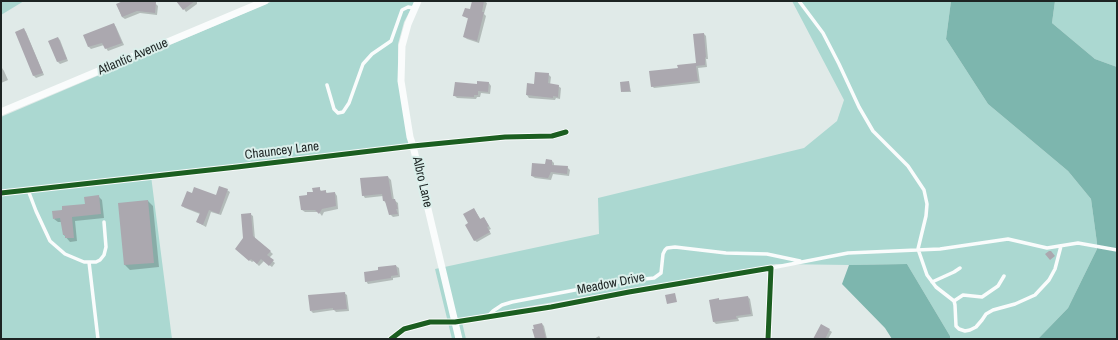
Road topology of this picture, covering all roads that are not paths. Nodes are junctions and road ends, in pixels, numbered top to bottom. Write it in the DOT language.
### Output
graph roads {
  1 [pos="265,1"];
  2 [pos="798,1"];
  3 [pos="416,4"];
  4 [pos="327,85"];
  5 [pos="1,112"];
  6 [pos="566,132"];
  7 [pos="413,146"];
  8 [pos="28,190"];
  9 [pos="1,193"];
  10 [pos="104,222"];
  11 [pos="1061,246"];
  12 [pos="918,249"];
  13 [pos="1117,250"];
  14 [pos="89,262"];
  15 [pos="803,262"];
  16 [pos="771,268"];
  17 [pos="960,268"];
  18 [pos="1004,276"];
  19 [pos="932,282"];
  20 [pos="954,301"];
  21 [pos="488,316"];
  22 [pos="455,322"];
  23 [pos="98,339"];
  24 [pos="391,339"];
  25 [pos="459,339"];
  26 [pos="768,339"];
  1 -- 5 [label="street, Atlantic Avenue"];
  2 -- 12 [label="lane"];
  3 -- 4 [label="lane"];
  3 -- 7 [label="street, Albro Lane"];
  6 -- 7 [label="street, Chauncey Lane"];
  7 -- 8 [label="street, Chauncey Lane"];
  7 -- 22 [label="street, Albro Lane"];
  8 -- 9 [label="street, Chauncey Lane"];
  8 -- 14 [label="lane"];
  10 -- 14 [label="lane"];
  11 -- 12 [label="lane"];
  11 -- 13 [label="lane"];
  11 -- 20 [label="lane"];
  12 -- 15 [label="lane"];
  12 -- 19 [label="lane"];
  14 -- 23 [label="lane"];
  15 -- 16 [label="lane"];
  15 -- 21 [label="lane"];
  16 -- 21 [label="street, Meadow Drive"];
  16 -- 26 [label="street"];
  17 -- 19 [label="lane"];
  18 -- 20 [label="lane"];
  19 -- 20 [label="lane"];
  21 -- 22 [label="street, Meadow Drive"];
  22 -- 24 [label="street, Meadow Drive"];
  22 -- 25 [label="street, Albro Lane"];
}
